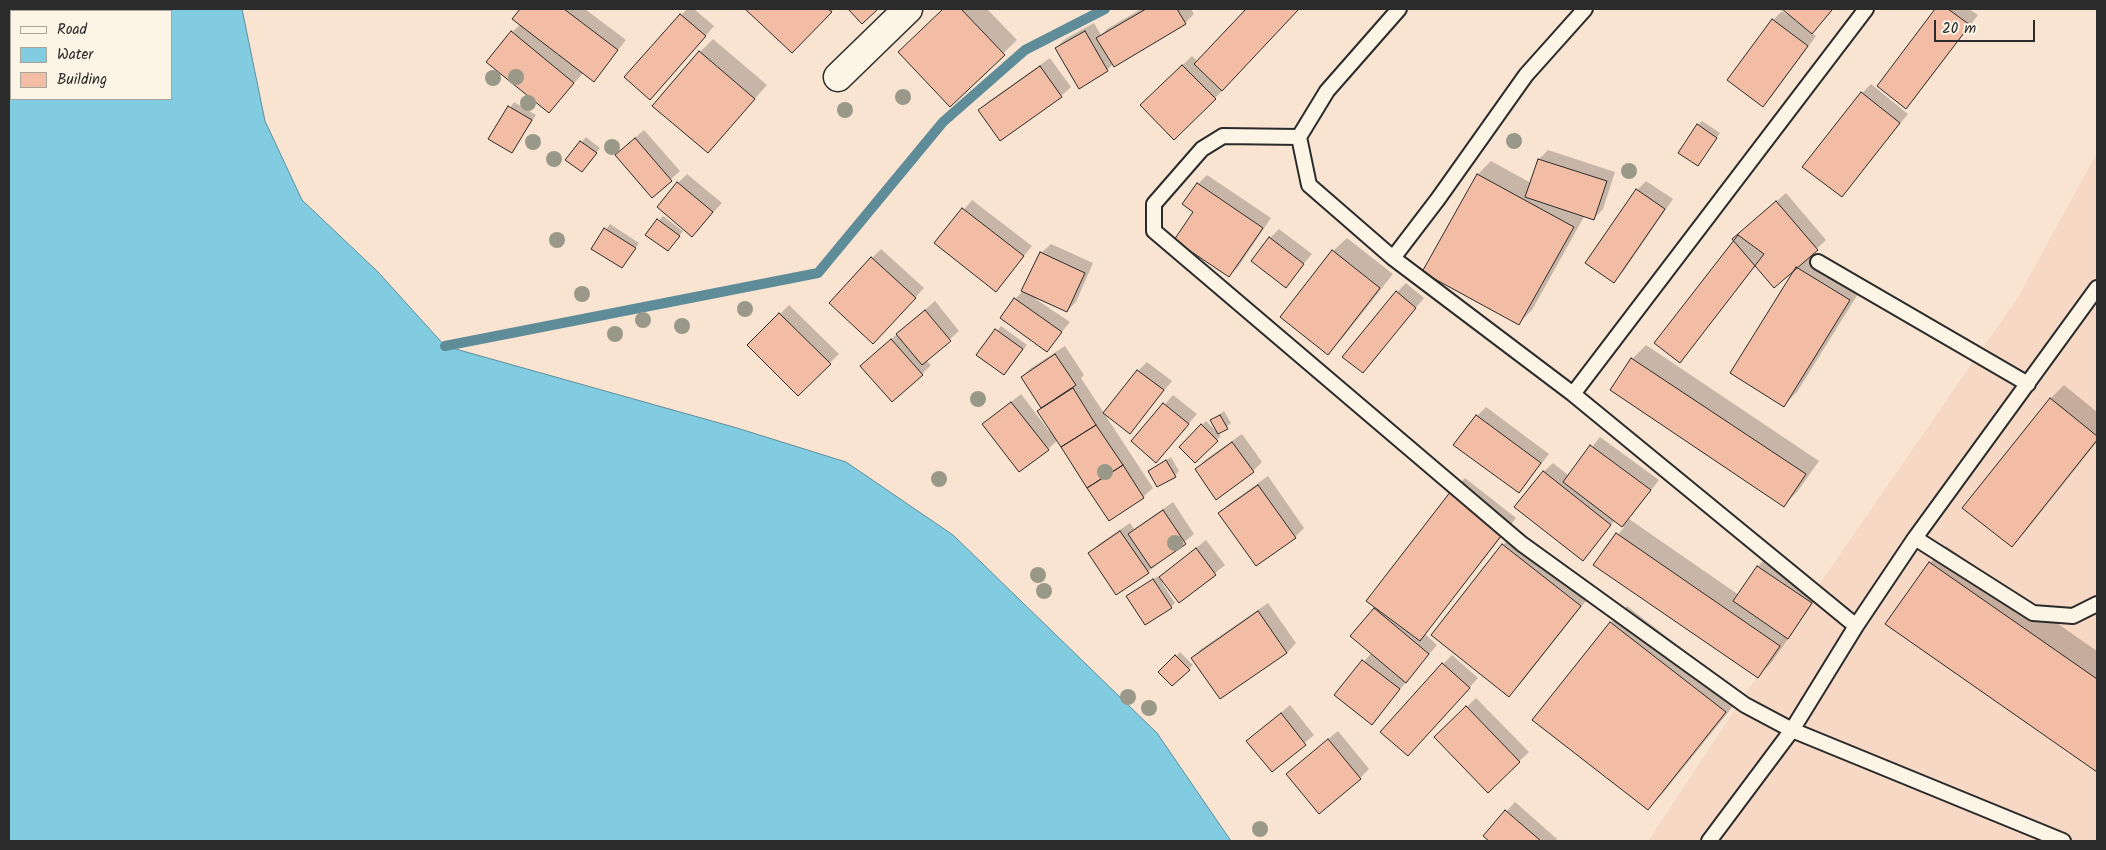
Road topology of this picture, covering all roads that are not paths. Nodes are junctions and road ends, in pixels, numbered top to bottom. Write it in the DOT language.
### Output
graph roads {
  1 [pos="908,9"];
  2 [pos="1399,9"];
  3 [pos="1585,9"];
  4 [pos="1866,9"];
  5 [pos="838,76"];
  6 [pos="1299,137"];
  7 [pos="1394,258"];
  8 [pos="1818,262"];
  9 [pos="2097,288"];
  10 [pos="2028,384"];
  11 [pos="1573,394"];
  12 [pos="1915,538"];
  13 [pos="2097,604"];
  14 [pos="1856,626"];
  15 [pos="1792,730"];
  16 [pos="1710,841"];
  17 [pos="2063,841"];
  1 -- 5 [label="street"];
  2 -- 6 [label="lane"];
  3 -- 7 [label="lane"];
  4 -- 11 [label="lane"];
  6 -- 7 [label="lane"];
  6 -- 15 [label="lane"];
  7 -- 11 [label="lane"];
  8 -- 10 [label="lane"];
  9 -- 10 [label="lane"];
  10 -- 12 [label="lane"];
  11 -- 14 [label="lane"];
  12 -- 13 [label="lane"];
  12 -- 14 [label="lane"];
  14 -- 15 [label="lane"];
  15 -- 16 [label="lane"];
  15 -- 17 [label="lane"];
}
